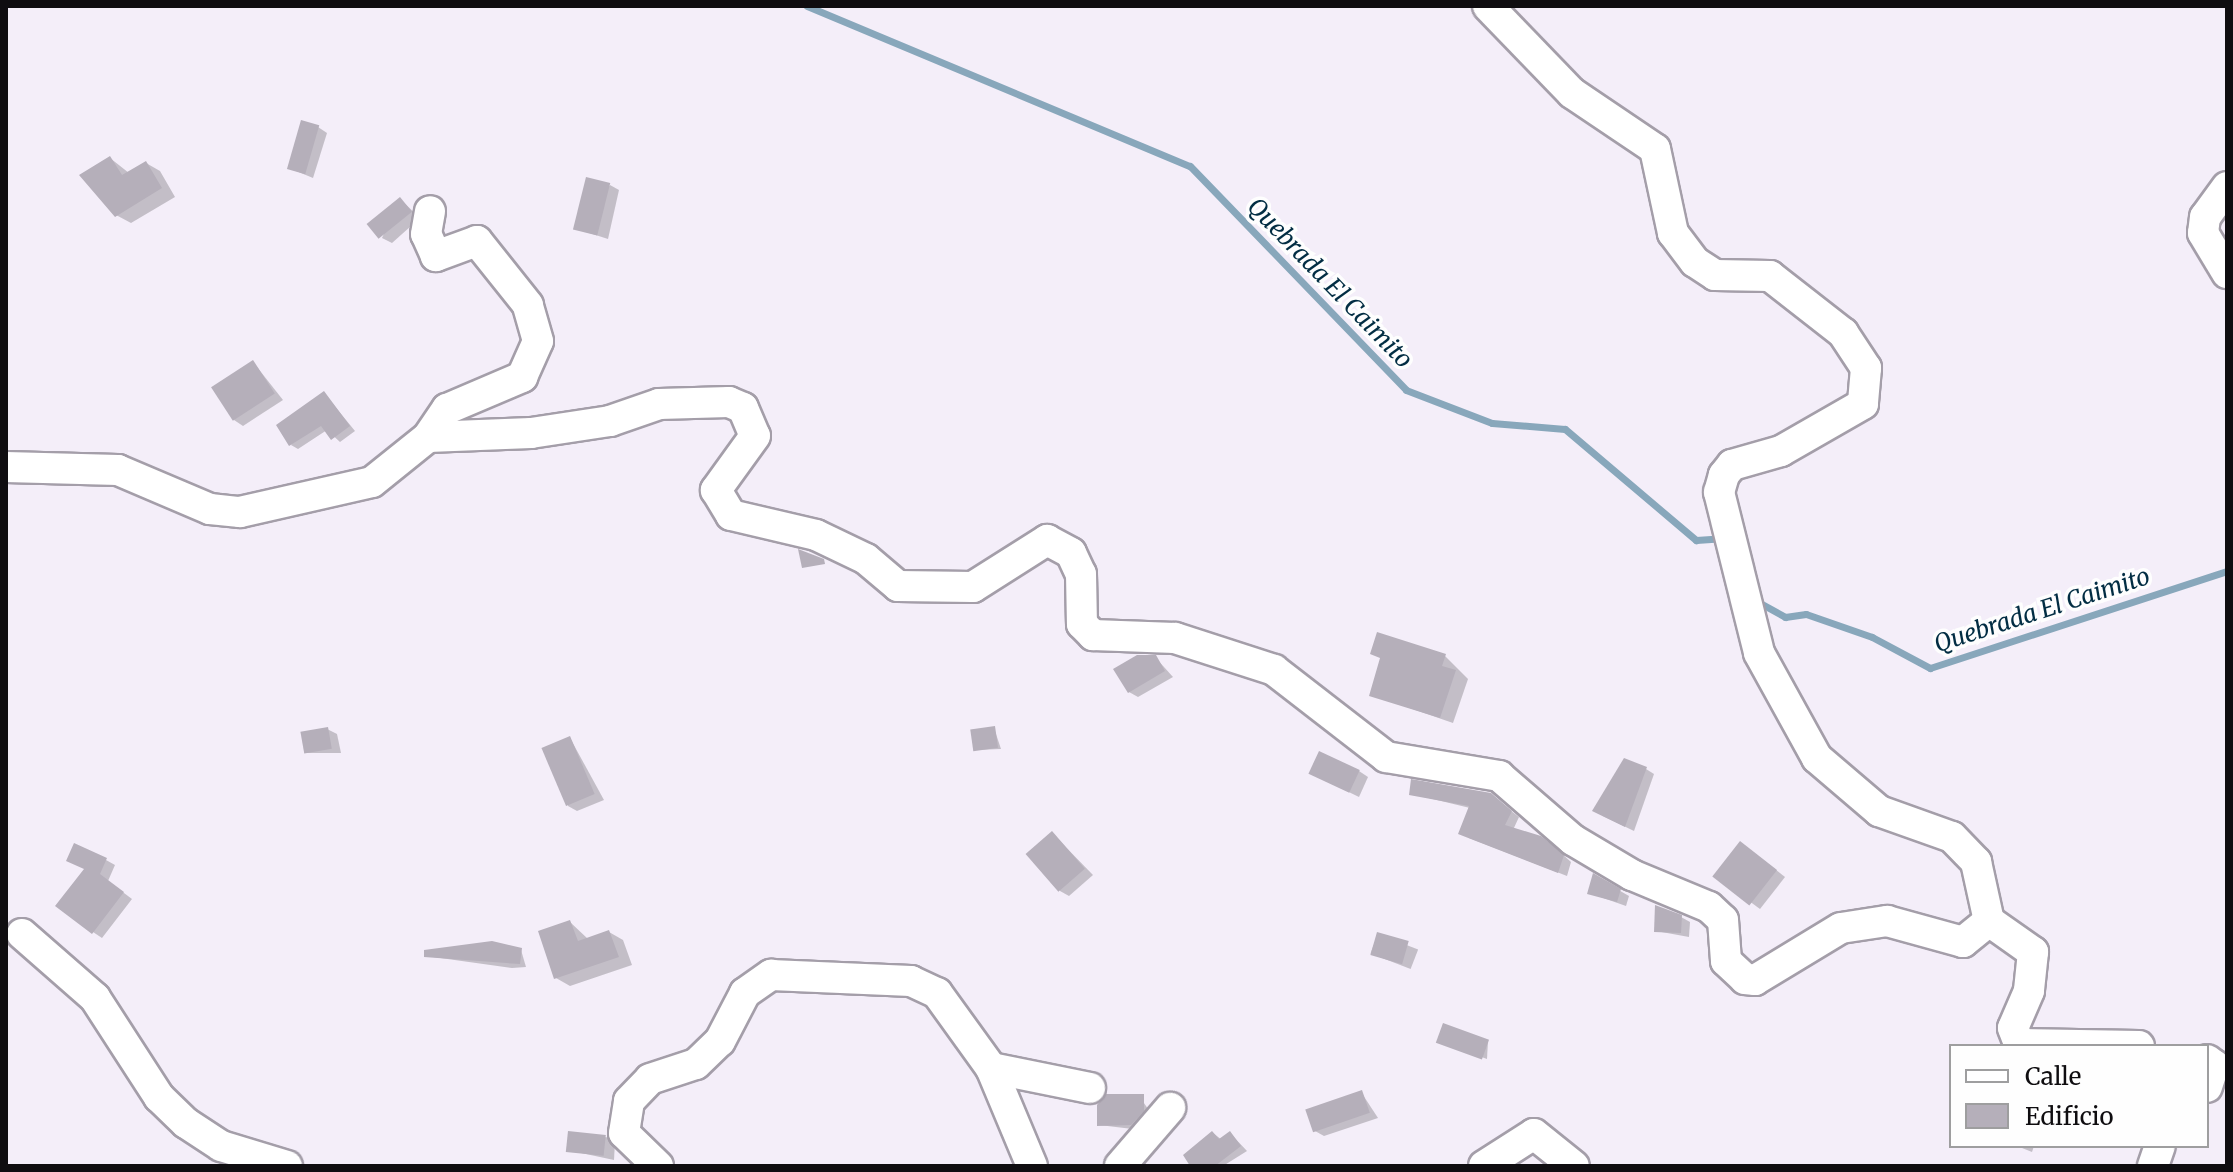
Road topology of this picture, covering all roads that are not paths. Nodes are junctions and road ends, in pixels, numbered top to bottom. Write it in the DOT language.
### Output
graph roads {
  1 [pos="1488,6"];
  2 [pos="2227,187"];
  3 [pos="430,211"];
  4 [pos="2227,273"];
  5 [pos="428,437"];
  6 [pos="6,467"];
  7 [pos="1989,921"];
  8 [pos="22,934"];
  9 [pos="2019,1044"];
  10 [pos="2209,1061"];
  11 [pos="991,1068"];
  12 [pos="2209,1081"];
  13 [pos="1090,1088"];
  14 [pos="1170,1108"];
  15 [pos="287,1166"];
  16 [pos="658,1166"];
  17 [pos="1032,1166"];
  18 [pos="1120,1166"];
  19 [pos="1484,1166"];
  20 [pos="1574,1166"];
  1 -- 7 [label="street"];
  2 -- 4 [label="street"];
  3 -- 5 [label="street"];
  5 -- 6 [label="street"];
  5 -- 7 [label="street"];
  7 -- 9 [label="street"];
  8 -- 15 [label="street"];
  10 -- 12 [label="street"];
  11 -- 13 [label="street"];
  11 -- 16 [label="street"];
  11 -- 17 [label="street"];
  14 -- 18 [label="street"];
  19 -- 20 [label="street"];
}
